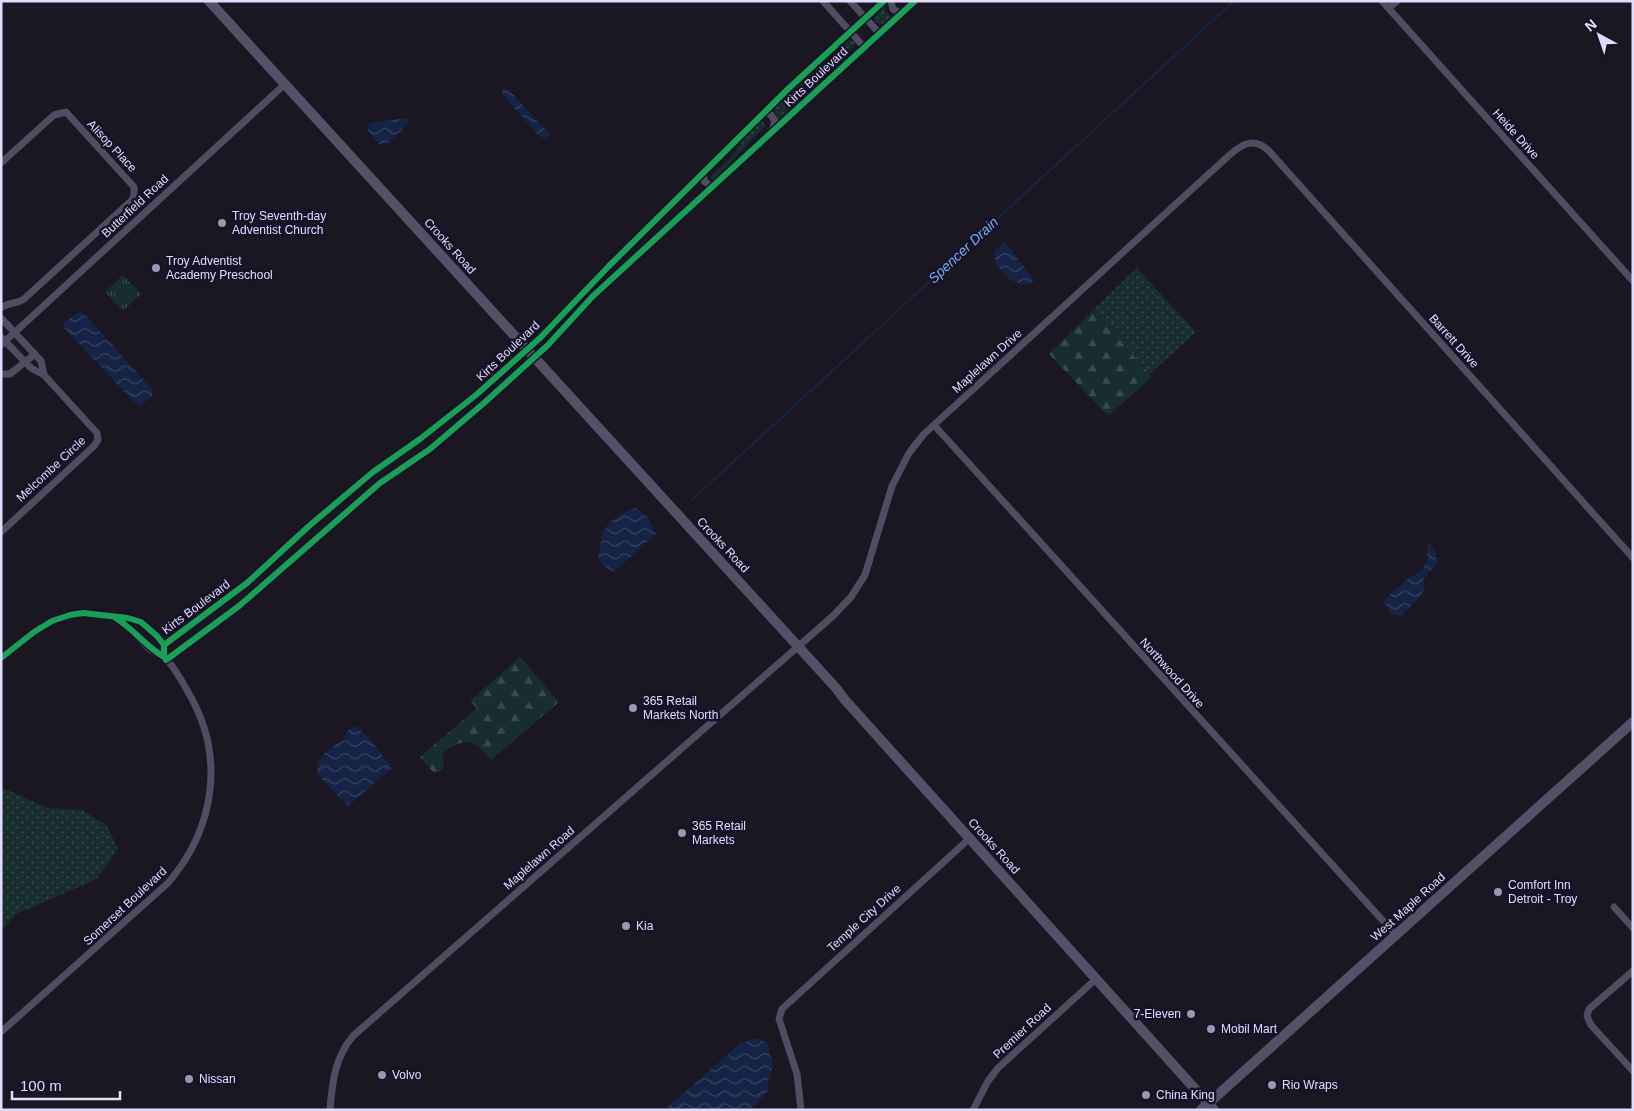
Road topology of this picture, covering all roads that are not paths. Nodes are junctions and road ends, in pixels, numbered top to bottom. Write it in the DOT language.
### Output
graph roads {
  1 [pos="209,1"];
  2 [pos="823,1"];
  3 [pos="850,1"];
  4 [pos="884,1"];
  5 [pos="890,1"];
  6 [pos="915,1"];
  7 [pos="1382,1"];
  8 [pos="1397,1"];
  9 [pos="1389,8"];
  10 [pos="901,14"];
  11 [pos="866,18"];
  12 [pos="850,32"];
  13 [pos="880,34"];
  14 [pos="864,47"];
  15 [pos="285,84"];
  16 [pos="764,112"];
  17 [pos="772,132"];
  18 [pos="1256,142"];
  19 [pos="1,163"];
  20 [pos="703,173"];
  21 [pos="712,187"];
  22 [pos="1633,281"];
  23 [pos="1,308"];
  24 [pos="1,318"];
  25 [pos="15,333"];
  26 [pos="3,342"];
  27 [pos="528,348"];
  28 [pos="34,354"];
  29 [pos="535,357"];
  30 [pos="25,363"];
  31 [pos="1,374"];
  32 [pos="44,375"];
  33 [pos="934,425"];
  34 [pos="1,532"];
  35 [pos="1633,558"];
  36 [pos="114,617"];
  37 [pos="164,645"];
  38 [pos="799,647"];
  39 [pos="1,658"];
  40 [pos="165,658"];
  41 [pos="1633,722"];
  42 [pos="970,838"];
  43 [pos="1614,907"];
  44 [pos="1633,928"];
  45 [pos="1395,934"];
  46 [pos="1633,971"];
  47 [pos="1097,978"];
  48 [pos="1,1032"];
  49 [pos="1633,1071"];
  50 [pos="1207,1107"];
  51 [pos="330,1110"];
  52 [pos="801,1110"];
  53 [pos="973,1110"];
  1 -- 15 [label="main road, Crooks Road"];
  2 -- 12 [label="street"];
  3 -- 11 [label="street"];
  4 -- 11 [label="street, Kirts Boulevard"];
  5 -- 10 [label="street"];
  6 -- 10 [label="street, Kirts Boulevard"];
  7 -- 9 [label="street, Heide Drive"];
  8 -- 9 [label="street"];
  9 -- 22 [label="street, Heide Drive"];
  10 -- 13 [label="street, Kirts Boulevard"];
  11 -- 12 [label="street, Kirts Boulevard"];
  11 -- 13 [label="street"];
  12 -- 14 [label="street"];
  12 -- 16 [label="street, Kirts Boulevard"];
  13 -- 14 [label="street, Kirts Boulevard"];
  14 -- 17 [label="street, Kirts Boulevard"];
  15 -- 25 [label="street, Butterfield Road"];
  15 -- 27 [label="main road, Crooks Road"];
  16 -- 17 [label="street"];
  16 -- 20 [label="street, Kirts Boulevard"];
  17 -- 21 [label="street, Kirts Boulevard"];
  18 -- 33 [label="street, Maplelawn Drive"];
  18 -- 35 [label="street, Barrett Drive"];
  19 -- 23 [label="street, Alisop Place"];
  20 -- 21 [label="street"];
  20 -- 27 [label="street, Kirts Boulevard"];
  21 -- 29 [label="street, Kirts Boulevard"];
  24 -- 25 [label="street"];
  25 -- 26 [label="street, Butterfield Road"];
  25 -- 28 [label="street, Melcombe Circle"];
  26 -- 30 [label="street, Melcombe Circle"];
  27 -- 29 [label="main road, Crooks Road"];
  27 -- 37 [label="street, Kirts Boulevard"];
  28 -- 30 [label="street"];
  28 -- 32 [label="street, Melcombe Circle"];
  29 -- 38 [label="main road, Crooks Road"];
  29 -- 40 [label="street, Kirts Boulevard"];
  30 -- 31 [label="street"];
  30 -- 32 [label="street, Melcombe Circle"];
  32 -- 34 [label="street, Melcombe Circle"];
  33 -- 38 [label="street, Maplelawn Drive"];
  33 -- 45 [label="street, Northwood Drive"];
  36 -- 37 [label="street"];
  36 -- 39 [label="street"];
  36 -- 40 [label="street, Somerset Boulevard"];
  37 -- 40 [label="street"];
  38 -- 42 [label="main road, Crooks Road"];
  38 -- 51 [label="street, Maplelawn Road"];
  40 -- 48 [label="street, Somerset Boulevard"];
  41 -- 45 [label="main road, West Maple Road"];
  42 -- 47 [label="main road, Crooks Road"];
  42 -- 52 [label="street, Temple City Drive"];
  43 -- 44 [label="street"];
  45 -- 50 [label="main road, West Maple Road"];
  46 -- 49 [label="street"];
  47 -- 50 [label="main road, Crooks Road"];
  47 -- 53 [label="street, Premier Road"];
}
